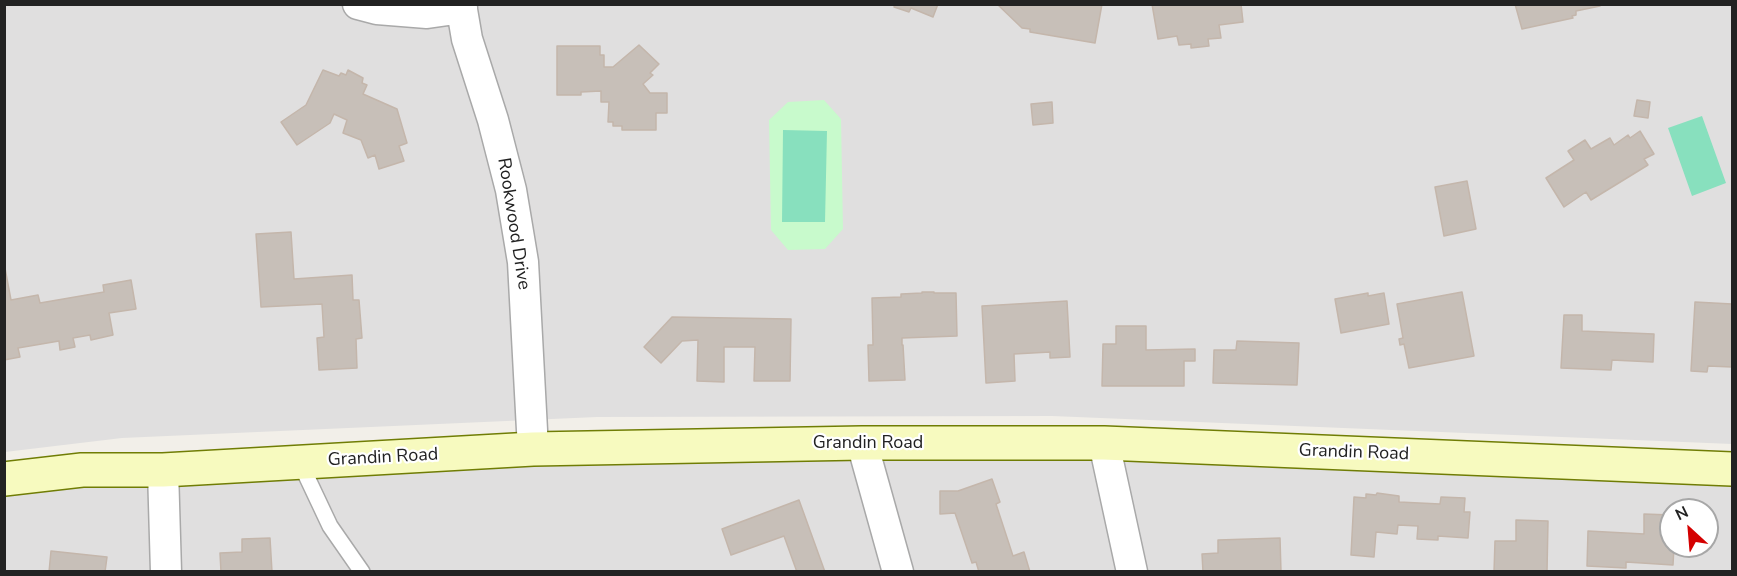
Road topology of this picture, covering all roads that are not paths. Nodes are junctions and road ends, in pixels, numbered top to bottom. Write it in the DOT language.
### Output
graph roads {
  1 [pos="358,4"];
  2 [pos="461,6"];
  3 [pos="862,443"];
  4 [pos="1104,443"];
  5 [pos="533,449"];
  6 [pos="305,462"];
  7 [pos="1732,469"];
  8 [pos="163,470"];
  9 [pos="4,479"];
  10 [pos="166,572"];
  11 [pos="362,572"];
  12 [pos="898,572"];
  13 [pos="1132,572"];
  1 -- 2 [label="street"];
  2 -- 5 [label="street, Rookwood Drive"];
  3 -- 4 [label="street, Grandin Road"];
  3 -- 5 [label="street, Grandin Road"];
  3 -- 12 [label="street"];
  4 -- 7 [label="street, Grandin Road"];
  4 -- 13 [label="street"];
  5 -- 6 [label="street, Grandin Road"];
  6 -- 8 [label="street, Grandin Road"];
  6 -- 11 [label="lane"];
  8 -- 9 [label="street, Grandin Road"];
  8 -- 10 [label="street"];
}
